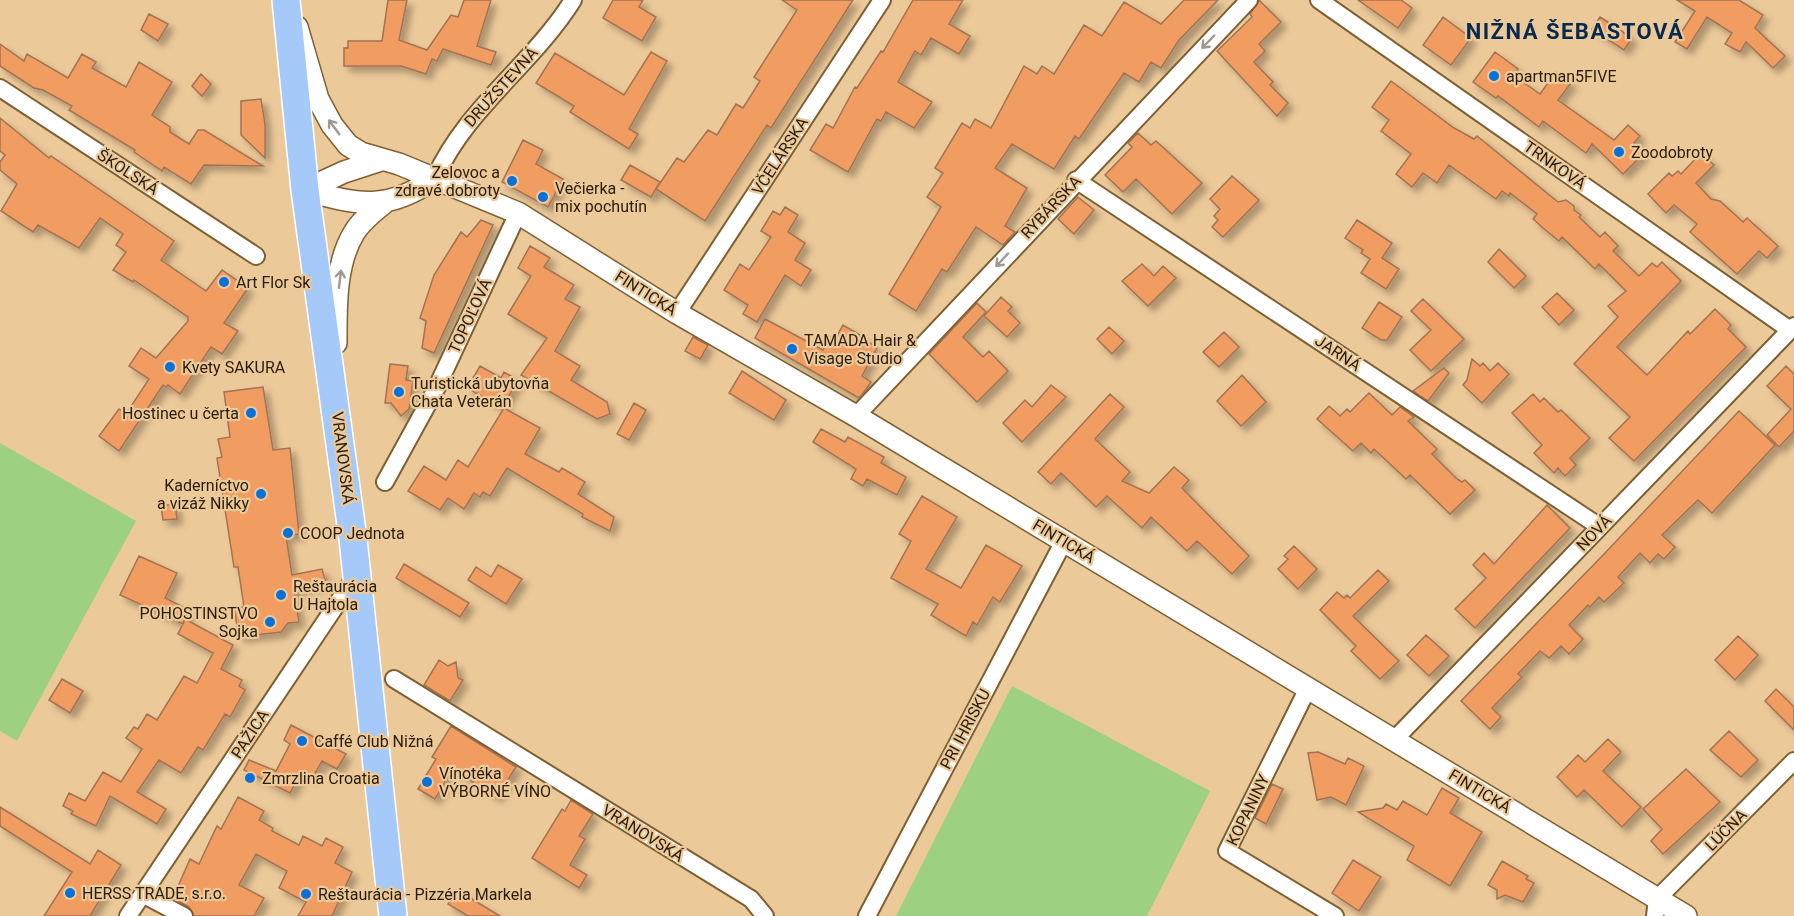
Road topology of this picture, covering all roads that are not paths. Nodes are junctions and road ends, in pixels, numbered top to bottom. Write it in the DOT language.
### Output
graph roads {
  1 [pos="287,0"];
  2 [pos="573,0"];
  3 [pos="882,0"];
  4 [pos="1249,0"];
  5 [pos="1319,0"];
  6 [pos="0,88"];
  7 [pos="381,160"];
  8 [pos="435,178"];
  9 [pos="1076,180"];
  10 [pos="305,190"];
  11 [pos="384,203"];
  12 [pos="518,213"];
  13 [pos="256,256"];
  14 [pos="677,313"];
  15 [pos="1792,328"];
  16 [pos="336,400"];
  17 [pos="856,416"];
  18 [pos="385,482"];
  19 [pos="1600,527"];
  20 [pos="1064,541"];
  21 [pos="357,574"];
  22 [pos="394,680"];
  23 [pos="1308,688"];
  24 [pos="1395,740"];
  25 [pos="1794,760"];
  26 [pos="144,895"];
  27 [pos="1656,908"];
  28 [pos="128,916"];
  29 [pos="184,916"];
  30 [pos="393,916"];
  31 [pos="765,916"];
  32 [pos="867,916"];
  33 [pos="1335,916"];
  34 [pos="1686,916"];
  7 -- 1 [label="street, FINTICKÁ, one-way"];
  1 -- 10 [label="main road, VRANOVSKÁ"];
  2 -- 8 [label="street, DRUŽSTEVNÁ"];
  3 -- 14 [label="street, VČELÁRSKA"];
  4 -- 9 [label="street, RYBÁRSKA, one-way"];
  5 -- 15 [label="street, TRNKOVÁ"];
  6 -- 13 [label="street, ŠKOLSKÁ"];
  7 -- 8 [label="street, FINTICKÁ"];
  7 -- 10 [label="street"];
  8 -- 11 [label="street"];
  8 -- 12 [label="street, FINTICKÁ"];
  9 -- 17 [label="street, RYBÁRSKA, one-way"];
  9 -- 19 [label="street, JARNÁ"];
  10 -- 11 [label="street"];
  10 -- 16 [label="main road, VRANOVSKÁ"];
  16 -- 11 [label="street, one-way"];
  12 -- 14 [label="street, FINTICKÁ"];
  12 -- 18 [label="street, TOPOĽOVÁ"];
  14 -- 17 [label="street, FINTICKÁ"];
  15 -- 19 [label="street, NOVÁ"];
  16 -- 21 [label="main road, VRANOVSKÁ"];
  17 -- 20 [label="street, FINTICKÁ"];
  19 -- 24 [label="street, NOVÁ"];
  20 -- 23 [label="street, FINTICKÁ"];
  20 -- 32 [label="street, PRI IHRISKU"];
  21 -- 26 [label="street, PAŽICA"];
  21 -- 30 [label="main road, VRANOVSKÁ"];
  22 -- 31 [label="street, VRANOVSKÁ"];
  23 -- 24 [label="street, FINTICKÁ"];
  23 -- 33 [label="street, KOPANINY"];
  24 -- 27 [label="street, FINTICKÁ"];
  25 -- 27 [label="street, LÚČNA"];
  26 -- 28 [label="street, PAŽICA"];
  26 -- 29 [label="street"];
  27 -- 34 [label="street, FINTICKÁ"];
}
